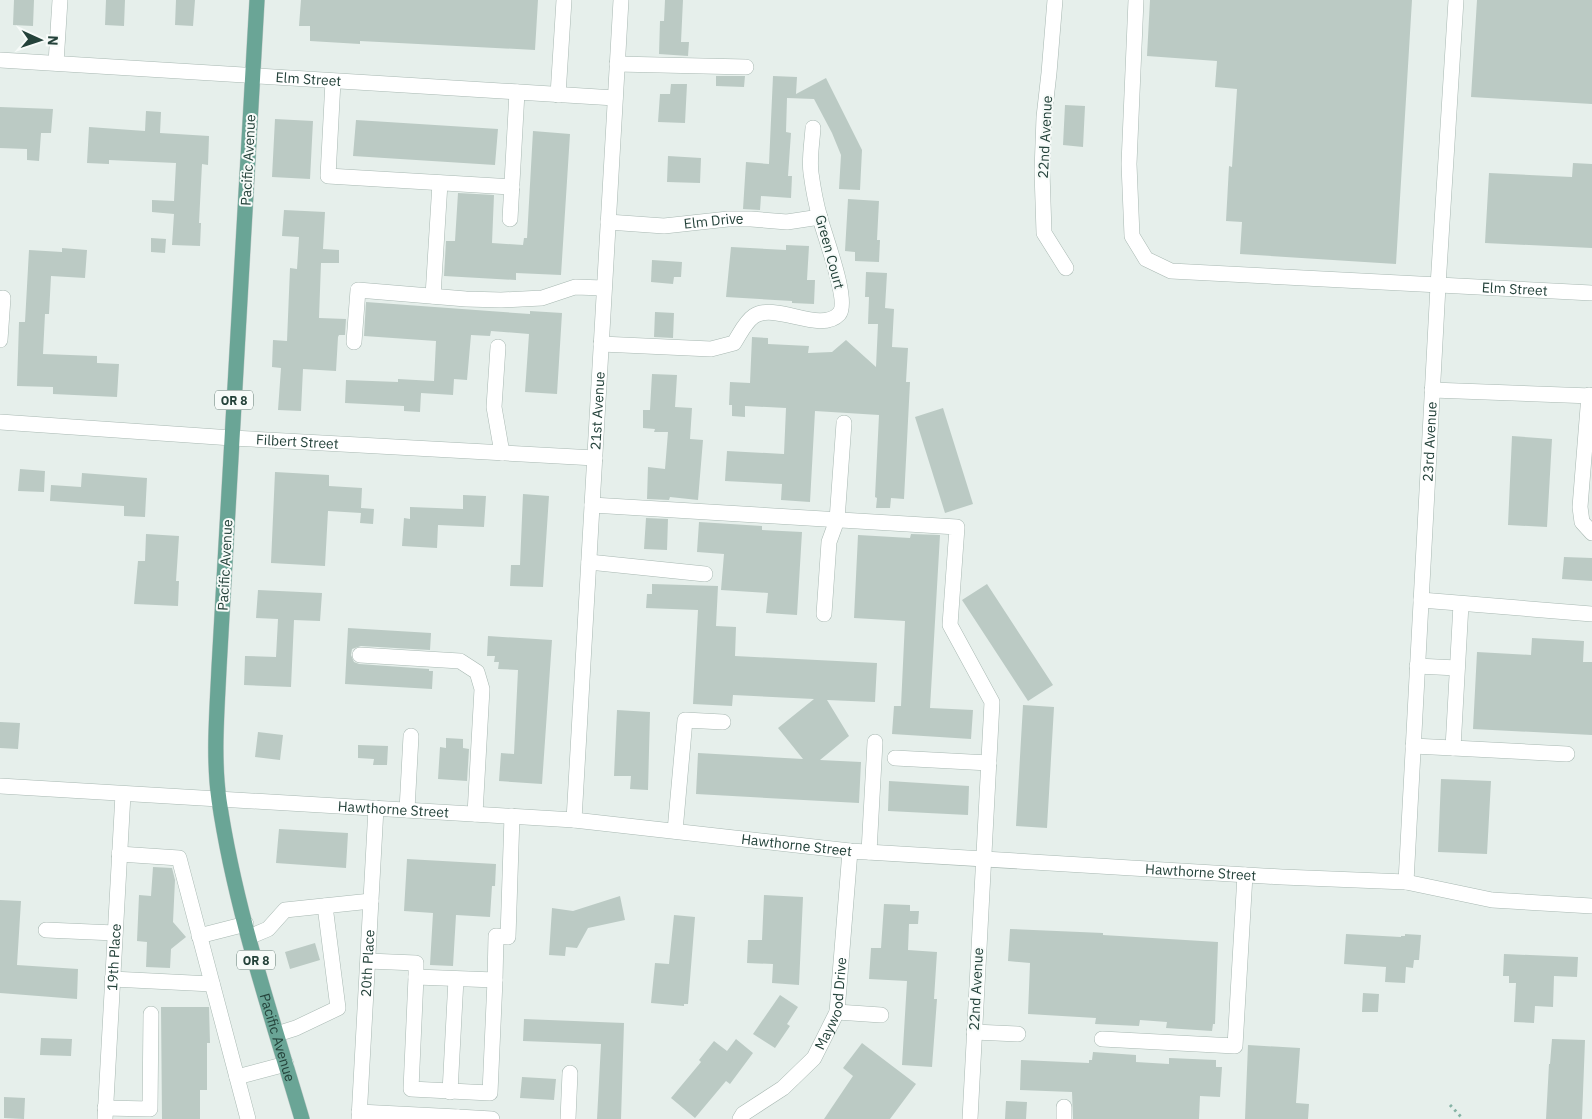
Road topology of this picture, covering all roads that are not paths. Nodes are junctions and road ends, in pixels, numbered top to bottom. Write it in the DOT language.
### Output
graph roads {
  1 [pos="60,0"];
  2 [pos="257,0"];
  3 [pos="564,0"];
  4 [pos="621,0"];
  5 [pos="1055,0"];
  6 [pos="1136,0"];
  7 [pos="1456,0"];
  8 [pos="0,60"];
  9 [pos="56,64"];
  10 [pos="618,64"];
  11 [pos="746,67"];
  12 [pos="252,76"];
  13 [pos="334,81"];
  14 [pos="517,92"];
  15 [pos="558,94"];
  16 [pos="615,98"];
  17 [pos="813,128"];
  18 [pos="440,182"];
  19 [pos="512,187"];
  20 [pos="820,217"];
  21 [pos="510,219"];
  22 [pos="608,222"];
  23 [pos="1066,268"];
  24 [pos="1438,286"];
  25 [pos="604,288"];
  26 [pos="1592,293"];
  27 [pos="433,296"];
  28 [pos="3,298"];
  29 [pos="0,340"];
  30 [pos="354,342"];
  31 [pos="601,344"];
  32 [pos="498,347"];
  33 [pos="1432,390"];
  34 [pos="1590,395"];
  35 [pos="0,422"];
  36 [pos="844,423"];
  37 [pos="232,438"];
  38 [pos="502,453"];
  39 [pos="594,458"];
  40 [pos="592,505"];
  41 [pos="837,520"];
  42 [pos="1592,533"];
  43 [pos="589,562"];
  44 [pos="705,574"];
  45 [pos="1421,600"];
  46 [pos="1461,604"];
  47 [pos="824,614"];
  48 [pos="1592,614"];
  49 [pos="360,656"];
  50 [pos="1417,666"];
  51 [pos="1457,668"];
  52 [pos="723,722"];
  53 [pos="411,736"];
  54 [pos="875,742"];
  55 [pos="1413,746"];
  56 [pos="1452,748"];
  57 [pos="1567,754"];
  58 [pos="895,758"];
  59 [pos="989,762"];
  60 [pos="0,786"];
  61 [pos="123,794"];
  62 [pos="219,800"];
  63 [pos="376,808"];
  64 [pos="407,810"];
  65 [pos="475,814"];
  66 [pos="512,816"];
  67 [pos="574,820"];
  68 [pos="675,831"];
  69 [pos="850,851"];
  70 [pos="869,852"];
  71 [pos="119,854"];
  72 [pos="984,860"];
  73 [pos="1245,875"];
  74 [pos="1406,882"];
  75 [pos="371,901"];
  76 [pos="325,906"];
  77 [pos="1592,906"];
  78 [pos="46,930"];
  79 [pos="247,930"];
  80 [pos="115,933"];
  81 [pos="199,936"];
  82 [pos="368,961"];
  83 [pos="416,977"];
  84 [pos="112,978"];
  85 [pos="456,978"];
  86 [pos="495,980"];
  87 [pos="212,984"];
  88 [pos="365,1000"];
  89 [pos="338,1008"];
  90 [pos="837,1012"];
  91 [pos="152,1014"];
  92 [pos="881,1015"];
  93 [pos="974,1032"];
  94 [pos="277,1034"];
  95 [pos="1018,1034"];
  96 [pos="1102,1039"];
  97 [pos="286,1064"];
  98 [pos="570,1073"];
  99 [pos="236,1077"];
  100 [pos="450,1092"];
  101 [pos="105,1114"];
  102 [pos="359,1116"];
  103 [pos="458,1118"];
  104 [pos="248,1119"];
  105 [pos="302,1119"];
  106 [pos="492,1119"];
  107 [pos="568,1119"];
  108 [pos="740,1119"];
  109 [pos="970,1119"];
  1 -- 9 [label="street"];
  2 -- 12 [label="main road, Pacific Avenue / OR 8"];
  3 -- 15 [label="street"];
  4 -- 10 [label="street, 21st Avenue"];
  5 -- 23 [label="street, 22nd Avenue"];
  6 -- 24 [label="street, Elm Street"];
  7 -- 24 [label="street, 23rd Avenue"];
  8 -- 9 [label="street, Elm Street"];
  9 -- 12 [label="street, Elm Street"];
  10 -- 11 [label="street"];
  10 -- 16 [label="street, 21st Avenue"];
  12 -- 13 [label="street, Elm Street"];
  12 -- 37 [label="main road, Pacific Avenue / OR 8"];
  13 -- 14 [label="street, Elm Street"];
  13 -- 18 [label="street"];
  14 -- 15 [label="street, Elm Street"];
  14 -- 19 [label="street"];
  15 -- 16 [label="street, Elm Street"];
  16 -- 22 [label="street, 21st Avenue"];
  17 -- 20 [label="street, Green Court"];
  18 -- 19 [label="street"];
  18 -- 27 [label="street"];
  19 -- 21 [label="street"];
  20 -- 22 [label="street, Elm Drive"];
  20 -- 31 [label="street, Green Court"];
  22 -- 25 [label="street, 21st Avenue"];
  24 -- 26 [label="street, Elm Street"];
  24 -- 33 [label="street, 23rd Avenue"];
  25 -- 27 [label="street"];
  25 -- 31 [label="street, 21st Avenue"];
  27 -- 30 [label="street"];
  28 -- 29 [label="street"];
  31 -- 39 [label="street, 21st Avenue"];
  32 -- 38 [label="street"];
  33 -- 34 [label="street"];
  33 -- 45 [label="street, 23rd Avenue"];
  34 -- 42 [label="street"];
  35 -- 37 [label="street, Filbert Street"];
  36 -- 41 [label="street"];
  37 -- 38 [label="street, Filbert Street"];
  37 -- 62 [label="main road, Pacific Avenue / OR 8"];
  38 -- 39 [label="street, Filbert Street"];
  39 -- 40 [label="street, 21st Avenue"];
  40 -- 41 [label="street"];
  40 -- 43 [label="street, 21st Avenue"];
  41 -- 47 [label="street"];
  41 -- 59 [label="street, 22nd Avenue"];
  43 -- 44 [label="street"];
  43 -- 67 [label="street, 21st Avenue"];
  45 -- 46 [label="street"];
  45 -- 50 [label="street, 23rd Avenue"];
  46 -- 48 [label="street"];
  46 -- 51 [label="street"];
  49 -- 65 [label="street"];
  50 -- 51 [label="street"];
  50 -- 55 [label="street, 23rd Avenue"];
  51 -- 56 [label="street"];
  52 -- 68 [label="street"];
  53 -- 64 [label="street"];
  54 -- 70 [label="street"];
  55 -- 56 [label="street"];
  55 -- 74 [label="street, 23rd Avenue"];
  56 -- 57 [label="street"];
  58 -- 59 [label="street"];
  59 -- 72 [label="street, 22nd Avenue"];
  60 -- 61 [label="street, Hawthorne Street"];
  61 -- 62 [label="street, Hawthorne Street"];
  61 -- 71 [label="street, 19th Place"];
  62 -- 63 [label="street, Hawthorne Street"];
  62 -- 79 [label="main road, Pacific Avenue / OR 8"];
  63 -- 64 [label="street, Hawthorne Street"];
  63 -- 75 [label="street, 20th Place"];
  64 -- 65 [label="street, Hawthorne Street"];
  65 -- 66 [label="street, Hawthorne Street"];
  66 -- 67 [label="street, Hawthorne Street"];
  66 -- 86 [label="street"];
  67 -- 68 [label="street, Hawthorne Street"];
  68 -- 69 [label="street, Hawthorne Street"];
  69 -- 70 [label="street, Hawthorne Street"];
  69 -- 90 [label="street, Maywood Drive"];
  70 -- 72 [label="street, Hawthorne Street"];
  71 -- 80 [label="street, 19th Place"];
  71 -- 81 [label="street"];
  72 -- 73 [label="street, Hawthorne Street"];
  72 -- 93 [label="street, 22nd Avenue"];
  73 -- 74 [label="street, Hawthorne Street"];
  73 -- 96 [label="street"];
  74 -- 77 [label="street, Hawthorne Street"];
  75 -- 76 [label="street"];
  75 -- 82 [label="street, 20th Place"];
  76 -- 79 [label="street"];
  76 -- 89 [label="street"];
  78 -- 80 [label="street"];
  79 -- 81 [label="street"];
  79 -- 94 [label="main road, Pacific Avenue / OR 8"];
  80 -- 84 [label="street, 19th Place"];
  81 -- 87 [label="street"];
  82 -- 83 [label="street"];
  82 -- 88 [label="street, 20th Place"];
  83 -- 85 [label="street"];
  83 -- 100 [label="street"];
  84 -- 87 [label="street"];
  84 -- 101 [label="street, 19th Place"];
  85 -- 86 [label="street"];
  85 -- 100 [label="street"];
  86 -- 100 [label="street"];
  87 -- 99 [label="street"];
  88 -- 89 [label="street"];
  88 -- 102 [label="street, 20th Place"];
  89 -- 94 [label="street"];
  90 -- 92 [label="street"];
  90 -- 108 [label="street, Maywood Drive"];
  91 -- 101 [label="street"];
  93 -- 95 [label="street"];
  93 -- 109 [label="street, 22nd Avenue"];
  94 -- 97 [label="main road, Pacific Avenue / OR 8"];
  97 -- 99 [label="street"];
  97 -- 105 [label="main road, Pacific Avenue / OR 8"];
  98 -- 107 [label="street"];
  99 -- 104 [label="street"];
  102 -- 103 [label="street"];
  103 -- 106 [label="street"];
}
